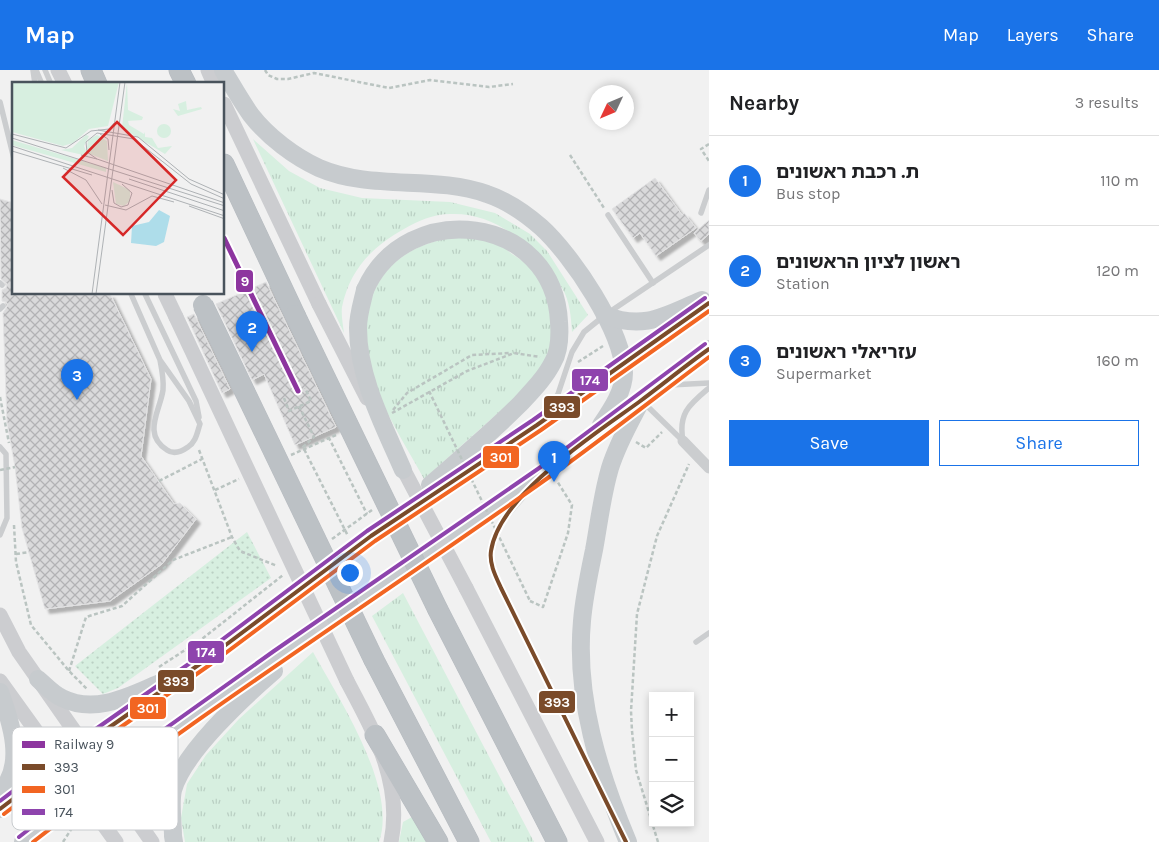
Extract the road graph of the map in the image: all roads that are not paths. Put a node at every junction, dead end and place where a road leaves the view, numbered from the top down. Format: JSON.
{"nodes":[{"id":1,"x":34,"y":70,"type":"edge"},
{"id":2,"x":45,"y":70,"type":"edge"},
{"id":3,"x":58,"y":70,"type":"edge"},
{"id":4,"x":91,"y":70,"type":"edge"},
{"id":5,"x":179,"y":70,"type":"edge"},
{"id":6,"x":208,"y":70,"type":"edge"},
{"id":7,"x":223,"y":70,"type":"edge"},
{"id":8,"x":41,"y":82,"type":"edge"},
{"id":9,"x":50,"y":82,"type":"edge"},
{"id":10,"x":64,"y":82,"type":"edge"},
{"id":11,"x":96,"y":82,"type":"edge"},
{"id":12,"x":185,"y":82,"type":"edge"},
{"id":13,"x":213,"y":82,"type":"edge"},
{"id":14,"x":0,"y":102,"type":"edge"},
{"id":15,"x":225,"y":106,"type":"edge"},
{"id":16,"x":12,"y":151,"type":"edge"},
{"id":17,"x":225,"y":166,"type":"edge"},
{"id":18,"x":709,"y":190,"type":"edge"},
{"id":19,"x":701,"y":213,"type":"dead end"},
{"id":20,"x":608,"y":215,"type":"road end"},
{"id":21,"x":709,"y":245,"type":"edge"},
{"id":22,"x":653,"y":283,"type":"junction"},
{"id":23,"x":131,"y":295,"type":"edge"},
{"id":24,"x":145,"y":295,"type":"edge"},
{"id":25,"x":165,"y":295,"type":"edge"},
{"id":26,"x":709,"y":296,"type":"edge"},
{"id":27,"x":200,"y":300,"type":"edge"},
{"id":28,"x":709,"y":303,"type":"edge"},
{"id":29,"x":605,"y":315,"type":"junction"},
{"id":30,"x":709,"y":349,"type":"edge"},
{"id":31,"x":160,"y":360,"type":"junction"},
{"id":32,"x":623,"y":364,"type":"junction"},
{"id":33,"x":709,"y":383,"type":"edge"},
{"id":34,"x":658,"y":387,"type":"junction"},
{"id":35,"x":709,"y":388,"type":"edge"},
{"id":36,"x":641,"y":400,"type":"junction"},
{"id":37,"x":200,"y":424,"type":"junction"},
{"id":38,"x":537,"y":425,"type":"junction"},
{"id":39,"x":594,"y":435,"type":"junction"},
{"id":40,"x":683,"y":441,"type":"junction"},
{"id":41,"x":0,"y":447,"type":"edge"},
{"id":42,"x":709,"y":468,"type":"edge"},
{"id":43,"x":549,"y":469,"type":"junction"},
{"id":44,"x":403,"y":470,"type":"junction"},
{"id":45,"x":0,"y":535,"type":"edge"},
{"id":46,"x":371,"y":536,"type":"junction"},
{"id":47,"x":0,"y":615,"type":"edge"},
{"id":48,"x":332,"y":619,"type":"junction"},
{"id":49,"x":709,"y":633,"type":"edge"},
{"id":50,"x":696,"y":642,"type":"dead end"},
{"id":51,"x":207,"y":659,"type":"junction"},
{"id":52,"x":38,"y":679,"type":"junction"},
{"id":53,"x":0,"y":681,"type":"edge"},
{"id":54,"x":0,"y":692,"type":"edge"},
{"id":55,"x":33,"y":727,"type":"edge"},
{"id":56,"x":71,"y":727,"type":"edge"},
{"id":57,"x":111,"y":727,"type":"edge"},
{"id":58,"x":178,"y":729,"type":"edge"},
{"id":59,"x":375,"y":735,"type":"junction"},
{"id":60,"x":12,"y":737,"type":"edge"},
{"id":61,"x":12,"y":768,"type":"edge"},
{"id":62,"x":178,"y":779,"type":"edge"},
{"id":63,"x":0,"y":792,"type":"edge"},
{"id":64,"x":12,"y":800,"type":"edge"},
{"id":65,"x":0,"y":809,"type":"edge"},
{"id":66,"x":38,"y":830,"type":"edge"},
{"id":67,"x":107,"y":830,"type":"edge"},
{"id":68,"x":143,"y":830,"type":"edge"},
{"id":69,"x":22,"y":842,"type":"edge"},
{"id":70,"x":116,"y":842,"type":"edge"},
{"id":71,"x":152,"y":842,"type":"edge"},
{"id":72,"x":391,"y":842,"type":"edge"},
{"id":73,"x":438,"y":842,"type":"edge"},
{"id":74,"x":468,"y":842,"type":"edge"},
{"id":75,"x":557,"y":842,"type":"edge"},
{"id":76,"x":598,"y":842,"type":"edge"},
{"id":77,"x":627,"y":842,"type":"edge"}],
"edges":[{"from":1,"to":8,"type":"lane"},
{"from":2,"to":9,"type":"lane"},
{"from":3,"to":10,"type":"main road"},
{"from":4,"to":11,"type":"highway"},
{"from":5,"to":12,"type":"highway"},
{"from":6,"to":13,"type":"main road"},
{"from":7,"to":29,"type":"main road"},
{"from":14,"to":16,"type":"lane"},
{"from":15,"to":44,"type":"main road","bridge":true},
{"from":17,"to":75,"type":"highway","bridge":true},
{"from":18,"to":19,"type":"lane"},
{"from":20,"to":22,"type":"lane"},
{"from":21,"to":22,"type":"lane"},
{"from":22,"to":29,"type":"lane"},
{"from":23,"to":31,"type":"lane"},
{"from":24,"to":37,"type":"lane"},
{"from":25,"to":59,"type":"main road","bridge":true},
{"from":26,"to":29,"type":"main road"},
{"from":27,"to":74,"type":"highway","bridge":true},
{"from":28,"to":32,"type":"main road"},
{"from":29,"to":32,"type":"main road"},
{"from":29,"to":38,"type":"lane"},
{"from":30,"to":34,"type":"main road"},
{"from":31,"to":37,"type":"lane"},
{"from":31,"to":37,"type":"lane"},
{"from":32,"to":38,"type":"main road"},
{"from":32,"to":39,"type":"main road"},
{"from":33,"to":34,"type":"lane"},
{"from":34,"to":36,"type":"main road"},
{"from":35,"to":40,"type":"lane"},
{"from":36,"to":39,"type":"main road"},
{"from":36,"to":40,"type":"lane"},
{"from":36,"to":77,"type":"main road"},
{"from":38,"to":46,"type":"main road"},
{"from":39,"to":43,"type":"main road"},
{"from":40,"to":42,"type":"street"},
{"from":41,"to":45,"type":"lane"},
{"from":43,"to":48,"type":"main road"},
{"from":43,"to":77,"type":"lane"},
{"from":44,"to":46,"type":"main road","bridge":true},
{"from":44,"to":76,"type":"main road","bridge":true},
{"from":46,"to":51,"type":"main road"},
{"from":47,"to":52,"type":"main road"},
{"from":48,"to":58,"type":"main road"},
{"from":48,"to":62,"type":"main road"},
{"from":49,"to":50,"type":"lane"},
{"from":51,"to":52,"type":"main road"},
{"from":51,"to":57,"type":"main road"},
{"from":52,"to":56,"type":"main road"},
{"from":53,"to":55,"type":"main road"},
{"from":54,"to":60,"type":"main road"},
{"from":59,"to":72,"type":"main road"},
{"from":59,"to":73,"type":"highway"},
{"from":61,"to":63,"type":"main road"},
{"from":64,"to":65,"type":"main road"},
{"from":66,"to":69,"type":"main road"},
{"from":67,"to":70,"type":"main road"},
{"from":68,"to":71,"type":"main road"}]}
